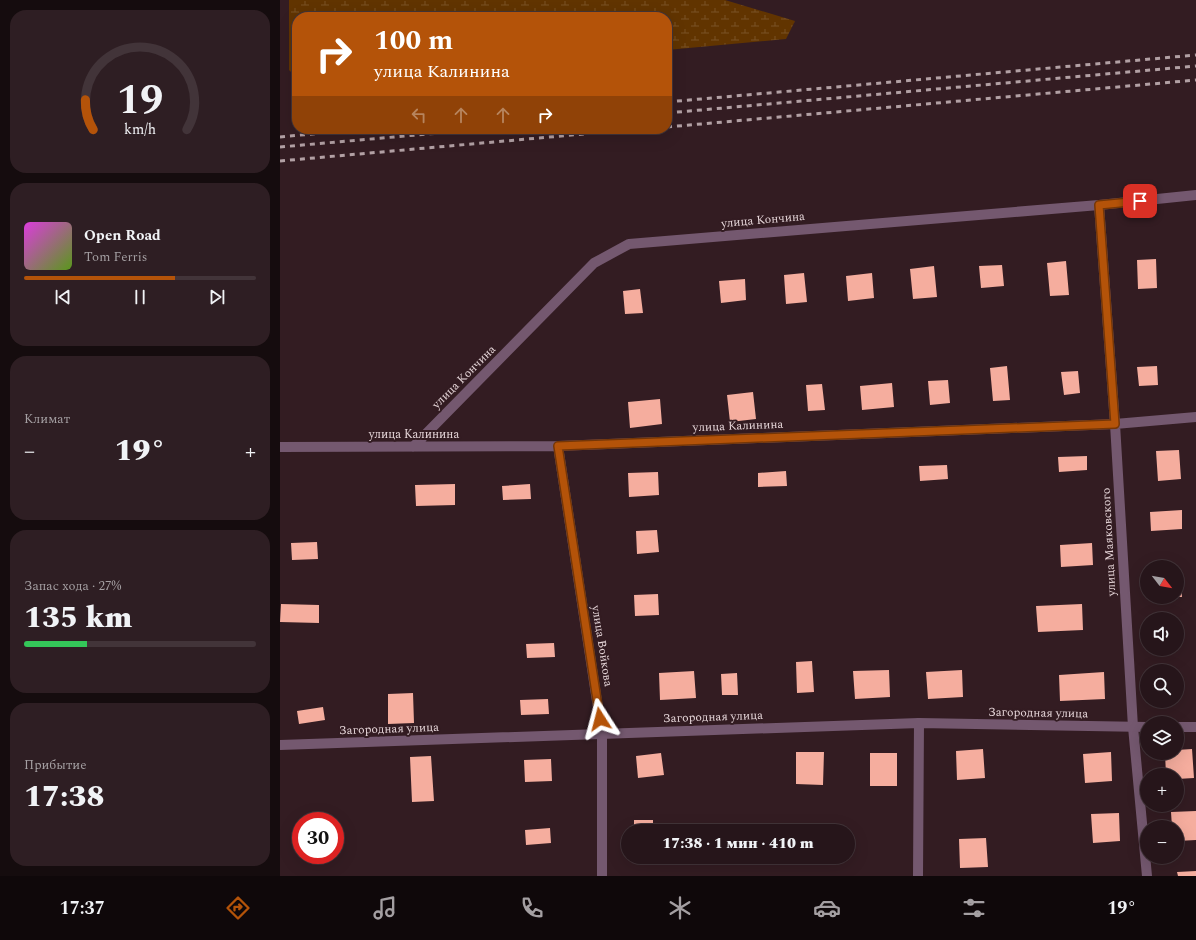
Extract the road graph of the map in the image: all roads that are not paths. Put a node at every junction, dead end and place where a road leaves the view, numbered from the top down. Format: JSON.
{"nodes":[{"id":1,"x":1196,"y":194,"type":"edge"},
{"id":2,"x":1099,"y":205,"type":"junction"},
{"id":3,"x":1196,"y":417,"type":"edge"},
{"id":4,"x":1115,"y":424,"type":"junction"},
{"id":5,"x":558,"y":446,"type":"junction"},
{"id":6,"x":280,"y":447,"type":"edge"},
{"id":7,"x":413,"y":447,"type":"junction"},
{"id":8,"x":919,"y":723,"type":"junction"},
{"id":9,"x":1133,"y":727,"type":"junction"},
{"id":10,"x":1140,"y":727,"type":"edge"},
{"id":11,"x":1184,"y":727,"type":"edge"},
{"id":12,"x":1196,"y":727,"type":"edge"},
{"id":13,"x":602,"y":734,"type":"junction"},
{"id":14,"x":280,"y":745,"type":"edge"},
{"id":15,"x":602,"y":876,"type":"edge"},
{"id":16,"x":918,"y":876,"type":"edge"},
{"id":17,"x":1147,"y":876,"type":"edge"}],
"edges":[{"from":1,"to":2,"type":"street","name":"улица Кончина"},
{"from":2,"to":4,"type":"street","name":"улица Маяковского"},
{"from":2,"to":7,"type":"street","name":"улица Кончина"},
{"from":3,"to":4,"type":"street","name":"улица Калинина"},
{"from":4,"to":5,"type":"street","name":"улица Калинина"},
{"from":4,"to":9,"type":"street","name":"улица Маяковского"},
{"from":5,"to":7,"type":"street","name":"улица Калинина"},
{"from":5,"to":13,"type":"street","name":"улица Войкова"},
{"from":6,"to":7,"type":"street","name":"улица Калинина"},
{"from":8,"to":9,"type":"street","name":"Загородная улица"},
{"from":8,"to":13,"type":"street","name":"Загородная улица"},
{"from":8,"to":16,"type":"street"},
{"from":9,"to":10,"type":"street","name":"Загородная улица"},
{"from":9,"to":17,"type":"street","name":"улица Маяковского"},
{"from":11,"to":12,"type":"street"},
{"from":13,"to":14,"type":"street","name":"Загородная улица"},
{"from":13,"to":15,"type":"street","name":"улица Войкова"}]}
